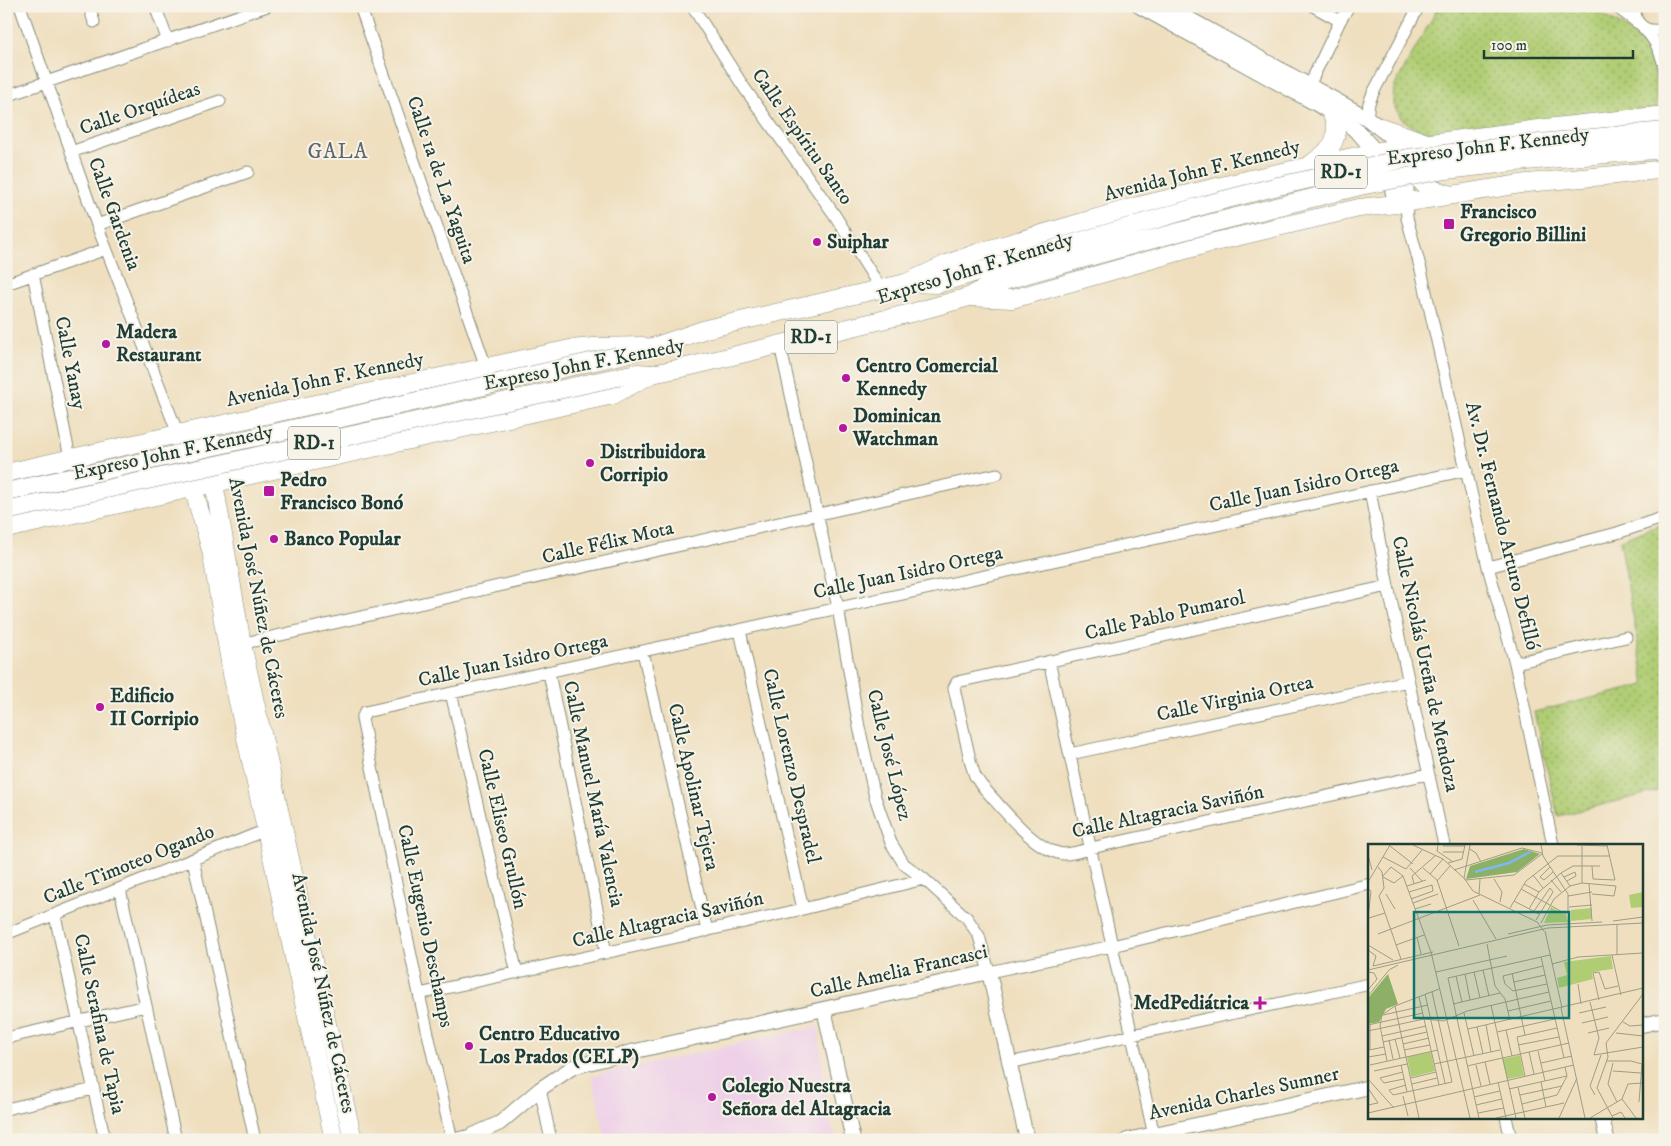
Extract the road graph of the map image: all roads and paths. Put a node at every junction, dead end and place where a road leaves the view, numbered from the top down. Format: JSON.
{"nodes":[{"id":1,"x":20,"y":6,"type":"edge"},
{"id":2,"x":89,"y":6,"type":"edge"},
{"id":3,"x":155,"y":6,"type":"edge"},
{"id":4,"x":267,"y":6,"type":"edge"},
{"id":5,"x":360,"y":6,"type":"edge"},
{"id":6,"x":692,"y":6,"type":"edge"},
{"id":7,"x":1140,"y":6,"type":"edge"},
{"id":8,"x":1165,"y":6,"type":"edge"},
{"id":9,"x":1313,"y":6,"type":"edge"},
{"id":10,"x":1349,"y":6,"type":"edge"},
{"id":11,"x":1419,"y":6,"type":"edge"},
{"id":12,"x":1615,"y":6,"type":"edge"},
{"id":13,"x":1635,"y":6,"type":"edge"},
{"id":14,"x":1340,"y":21,"type":"junction"},
{"id":15,"x":94,"y":22,"type":"dead end"},
{"id":16,"x":1642,"y":27,"type":"junction"},
{"id":17,"x":1665,"y":28,"type":"edge"},
{"id":18,"x":168,"y":41,"type":"junction"},
{"id":19,"x":1665,"y":72,"type":"edge"},
{"id":20,"x":46,"y":82,"type":"junction"},
{"id":21,"x":1310,"y":86,"type":"junction"},
{"id":22,"x":6,"y":96,"type":"edge"},
{"id":23,"x":220,"y":101,"type":"dead end"},
{"id":24,"x":1330,"y":111,"type":"junction"},
{"id":25,"x":1665,"y":115,"type":"edge"},
{"id":26,"x":1374,"y":123,"type":"junction"},
{"id":27,"x":1665,"y":131,"type":"edge"},
{"id":28,"x":1433,"y":142,"type":"junction"},
{"id":29,"x":1399,"y":147,"type":"junction"},
{"id":30,"x":1665,"y":149,"type":"edge"},
{"id":31,"x":71,"y":152,"type":"junction"},
{"id":32,"x":1376,"y":152,"type":"junction"},
{"id":33,"x":1348,"y":158,"type":"junction"},
{"id":34,"x":1305,"y":167,"type":"junction"},
{"id":35,"x":1665,"y":169,"type":"edge"},
{"id":36,"x":248,"y":172,"type":"dead end"},
{"id":37,"x":1450,"y":194,"type":"junction"},
{"id":38,"x":1359,"y":208,"type":"junction"},
{"id":39,"x":1403,"y":208,"type":"junction"},
{"id":40,"x":97,"y":225,"type":"junction"},
{"id":41,"x":106,"y":249,"type":"junction"},
{"id":42,"x":1030,"y":265,"type":"junction"},
{"id":43,"x":33,"y":274,"type":"junction"},
{"id":44,"x":906,"y":283,"type":"junction"},
{"id":45,"x":6,"y":284,"type":"edge"},
{"id":46,"x":881,"y":289,"type":"junction"},
{"id":47,"x":969,"y":297,"type":"junction"},
{"id":48,"x":780,"y":345,"type":"junction"},
{"id":49,"x":656,"y":346,"type":"junction"},
{"id":50,"x":486,"y":367,"type":"junction"},
{"id":51,"x":652,"y":374,"type":"junction"},
{"id":52,"x":248,"y":419,"type":"junction"},
{"id":53,"x":178,"y":434,"type":"junction"},
{"id":54,"x":132,"y":444,"type":"junction"},
{"id":55,"x":70,"y":458,"type":"junction"},
{"id":56,"x":1467,"y":470,"type":"junction"},
{"id":57,"x":263,"y":472,"type":"junction"},
{"id":58,"x":6,"y":473,"type":"edge"},
{"id":59,"x":998,"y":474,"type":"dead end"},
{"id":60,"x":214,"y":483,"type":"junction"},
{"id":61,"x":193,"y":488,"type":"junction"},
{"id":62,"x":1370,"y":491,"type":"junction"},
{"id":63,"x":6,"y":492,"type":"edge"},
{"id":64,"x":140,"y":500,"type":"junction"},
{"id":65,"x":6,"y":511,"type":"edge"},
{"id":66,"x":817,"y":515,"type":"junction"},
{"id":67,"x":1665,"y":517,"type":"edge"},
{"id":68,"x":6,"y":529,"type":"edge"},
{"id":69,"x":1488,"y":567,"type":"junction"},
{"id":70,"x":1388,"y":586,"type":"junction"},
{"id":71,"x":838,"y":608,"type":"junction"},
{"id":72,"x":740,"y":631,"type":"junction"},
{"id":73,"x":1626,"y":637,"type":"dead end"},
{"id":74,"x":235,"y":645,"type":"junction"},
{"id":75,"x":644,"y":652,"type":"junction"},
{"id":76,"x":1049,"y":661,"type":"junction"},
{"id":77,"x":1515,"y":663,"type":"junction"},
{"id":78,"x":549,"y":673,"type":"junction"},
{"id":79,"x":1408,"y":681,"type":"junction"},
{"id":80,"x":954,"y":688,"type":"joint"},
{"id":81,"x":451,"y":693,"type":"junction"},
{"id":82,"x":362,"y":719,"type":"joint"},
{"id":83,"x":1070,"y":754,"type":"junction"},
{"id":84,"x":1428,"y":774,"type":"junction"},
{"id":85,"x":266,"y":830,"type":"junction"},
{"id":86,"x":1444,"y":844,"type":"edge"},
{"id":87,"x":1553,"y":844,"type":"edge"},
{"id":88,"x":1091,"y":848,"type":"junction"},
{"id":89,"x":193,"y":860,"type":"junction"},
{"id":90,"x":924,"y":879,"type":"junction"},
{"id":91,"x":1368,"y":884,"type":"edge"},
{"id":92,"x":120,"y":889,"type":"junction"},
{"id":93,"x":803,"y":909,"type":"junction"},
{"id":94,"x":55,"y":916,"type":"junction"},
{"id":95,"x":707,"y":931,"type":"junction"},
{"id":96,"x":6,"y":934,"type":"edge"},
{"id":97,"x":1112,"y":946,"type":"junction"},
{"id":98,"x":606,"y":953,"type":"junction"},
{"id":99,"x":989,"y":972,"type":"junction"},
{"id":100,"x":517,"y":973,"type":"junction"},
{"id":101,"x":1368,"y":984,"type":"edge"},
{"id":102,"x":419,"y":994,"type":"junction"},
{"id":103,"x":146,"y":1006,"type":"junction"},
{"id":104,"x":824,"y":1009,"type":"junction"},
{"id":105,"x":1665,"y":1020,"type":"edge"},
{"id":106,"x":79,"y":1021,"type":"junction"},
{"id":107,"x":1644,"y":1025,"type":"edge"},
{"id":108,"x":1132,"y":1035,"type":"junction"},
{"id":109,"x":6,"y":1038,"type":"edge"},
{"id":110,"x":1010,"y":1063,"type":"junction"},
{"id":111,"x":1368,"y":1087,"type":"edge"},
{"id":112,"x":94,"y":1089,"type":"junction"},
{"id":113,"x":540,"y":1089,"type":"junction"},
{"id":114,"x":6,"y":1109,"type":"edge"},
{"id":115,"x":1506,"y":1118,"type":"edge"},
{"id":116,"x":1602,"y":1118,"type":"edge"},
{"id":117,"x":1155,"y":1137,"type":"edge"},
{"id":118,"x":105,"y":1140,"type":"edge"},
{"id":119,"x":176,"y":1140,"type":"edge"},
{"id":120,"x":255,"y":1140,"type":"edge"},
{"id":121,"x":334,"y":1140,"type":"edge"},
{"id":122,"x":352,"y":1140,"type":"edge"},
{"id":123,"x":454,"y":1140,"type":"edge"},
{"id":124,"x":552,"y":1140,"type":"edge"},
{"id":125,"x":853,"y":1140,"type":"edge"},
{"id":126,"x":1027,"y":1140,"type":"edge"},
{"id":127,"x":1127,"y":1140,"type":"edge"},
{"id":128,"x":1511,"y":1140,"type":"edge"},
{"id":129,"x":1607,"y":1140,"type":"edge"}],
"edges":[{"from":1,"to":20,"type":"street","name":"Calle Gardenia"},
{"from":2,"to":15,"type":"street"},
{"from":3,"to":18,"type":"street"},
{"from":4,"to":18,"type":"street"},
{"from":5,"to":50,"type":"street","name":"Calle 1a de La Yaguita"},
{"from":6,"to":46,"type":"street","name":"Calle Espíritu Santo"},
{"from":7,"to":24,"type":"main road"},
{"from":8,"to":21,"type":"main road"},
{"from":9,"to":14,"type":"street"},
{"from":10,"to":14,"type":"street"},
{"from":11,"to":26,"type":"street"},
{"from":12,"to":16,"type":"street"},
{"from":13,"to":16,"type":"street"},
{"from":14,"to":21,"type":"street"},
{"from":16,"to":17,"type":"street"},
{"from":16,"to":19,"type":"street"},
{"from":18,"to":20,"type":"street"},
{"from":20,"to":22,"type":"street"},
{"from":20,"to":31,"type":"street","name":"Calle Gardenia"},
{"from":21,"to":26,"type":"main road"},
{"from":23,"to":31,"type":"street","name":"Calle Orquídeas"},
{"from":24,"to":32,"type":"main road"},
{"from":24,"to":34,"type":"main road"},
{"from":25,"to":28,"type":"main road","name":"Avenida John F. Kennedy","number":"RD-1"},
{"from":26,"to":28,"type":"main road"},
{"from":26,"to":29,"type":"main road"},
{"from":27,"to":42,"type":"main road","name":"Expreso John F. Kennedy","number":"RD-1","bridge":true},
{"from":28,"to":29,"type":"main road","name":"Avenida John F. Kennedy","number":"RD-1"},
{"from":28,"to":37,"type":"main road"},
{"from":29,"to":32,"type":"main road","name":"Avenida John F. Kennedy","number":"RD-1"},
{"from":29,"to":39,"type":"main road"},
{"from":30,"to":42,"type":"main road","name":"Expreso John F. Kennedy","number":"RD-1","bridge":true},
{"from":31,"to":40,"type":"street","name":"Calle Gardenia"},
{"from":32,"to":33,"type":"main road","name":"Avenida John F. Kennedy","number":"RD-1"},
{"from":32,"to":39,"type":"main road"},
{"from":33,"to":34,"type":"main road","name":"Avenida John F. Kennedy","number":"RD-1"},
{"from":33,"to":38,"type":"main road"},
{"from":34,"to":44,"type":"main road","name":"Avenida John F. Kennedy","number":"RD-1"},
{"from":35,"to":37,"type":"main road","number":"RD-1"},
{"from":36,"to":40,"type":"street"},
{"from":37,"to":39,"type":"main road","number":"RD-1"},
{"from":38,"to":39,"type":"main road","number":"RD-1"},
{"from":38,"to":47,"type":"main road","number":"RD-1"},
{"from":39,"to":56,"type":"street","name":"Av. Dr. Fernando Arturo Defilló"},
{"from":40,"to":41,"type":"street","name":"Calle Gardenia"},
{"from":41,"to":43,"type":"street"},
{"from":41,"to":53,"type":"street","name":"Calle Gardenia"},
{"from":42,"to":44,"type":"main road","name":"Expreso John F. Kennedy","number":"RD-1"},
{"from":42,"to":47,"type":"main road","name":"Expreso John F. Kennedy","number":"RD-1"},
{"from":43,"to":45,"type":"street"},
{"from":43,"to":55,"type":"street","name":"Calle Yanay"},
{"from":44,"to":46,"type":"main road","name":"Expreso John F. Kennedy","number":"RD-1"},
{"from":46,"to":49,"type":"main road","name":"Expreso John F. Kennedy","number":"RD-1"},
{"from":47,"to":48,"type":"main road","name":"Expreso John F. Kennedy","number":"RD-1"},
{"from":48,"to":51,"type":"main road","name":"Expreso John F. Kennedy","number":"RD-1"},
{"from":48,"to":66,"type":"street","name":"Calle José López"},
{"from":49,"to":50,"type":"main road","name":"Avenida John F. Kennedy"},
{"from":49,"to":63,"type":"main road","name":"Expreso John F. Kennedy","number":"RD-1","bridge":true},
{"from":50,"to":52,"type":"main road","name":"Avenida John F. Kennedy"},
{"from":51,"to":57,"type":"main road","number":"RD-1"},
{"from":51,"to":65,"type":"main road","name":"Expreso John F. Kennedy","number":"RD-1","bridge":true},
{"from":52,"to":53,"type":"main road","name":"Avenida John F. Kennedy"},
{"from":52,"to":57,"type":"main road"},
{"from":53,"to":54,"type":"main road","name":"Avenida John F. Kennedy"},
{"from":53,"to":60,"type":"main road","name":"Avenida José Núñez de Cáceres"},
{"from":53,"to":61,"type":"main road","name":"Avenida José Núñez de Cáceres"},
{"from":54,"to":55,"type":"main road","name":"Avenida John F. Kennedy"},
{"from":54,"to":64,"type":"main road"},
{"from":55,"to":58,"type":"main road","name":"Avenida John F. Kennedy"},
{"from":56,"to":62,"type":"street","name":"Calle Juan Isidro Ortega"},
{"from":56,"to":69,"type":"street","name":"Av. Dr. Fernando Arturo Defilló"},
{"from":57,"to":60,"type":"main road","number":"RD-1"},
{"from":59,"to":66,"type":"street","name":"Calle Félix Mota"},
{"from":60,"to":61,"type":"main road","number":"RD-1"},
{"from":60,"to":74,"type":"main road","name":"Avenida José Núñez de Cáceres"},
{"from":61,"to":64,"type":"main road","number":"RD-1"},
{"from":61,"to":74,"type":"main road","name":"Avenida José Núñez de Cáceres"},
{"from":62,"to":70,"type":"street","name":"Calle Nicolás Ureña de Mendoza"},
{"from":62,"to":71,"type":"street","name":"Calle Juan Isidro Ortega"},
{"from":64,"to":68,"type":"main road","number":"RD-1"},
{"from":66,"to":71,"type":"street","name":"Calle José López"},
{"from":66,"to":74,"type":"street","name":"Calle Félix Mota"},
{"from":67,"to":69,"type":"street"},
{"from":69,"to":77,"type":"street","name":"Av. Dr. Fernando Arturo Defilló"},
{"from":70,"to":76,"type":"street","name":"Calle Pablo Pumarol"},
{"from":70,"to":79,"type":"street","name":"Calle Nicolás Ureña de Mendoza"},
{"from":71,"to":72,"type":"street","name":"Calle Juan Isidro Ortega"},
{"from":71,"to":90,"type":"street","name":"Calle José López"},
{"from":72,"to":75,"type":"street","name":"Calle Juan Isidro Ortega"},
{"from":72,"to":93,"type":"street","name":"Calle Lorenzo Despradel"},
{"from":73,"to":77,"type":"street"},
{"from":74,"to":85,"type":"main road","name":"Avenida José Núñez de Cáceres"},
{"from":74,"to":122,"type":"main road","name":"Avenida José Núñez de Cáceres"},
{"from":75,"to":78,"type":"street","name":"Calle Juan Isidro Ortega"},
{"from":75,"to":95,"type":"street","name":"Calle Apolinar Tejera"},
{"from":76,"to":80,"type":"street","name":"Calle Pablo Pumarol"},
{"from":76,"to":83,"type":"street"},
{"from":77,"to":87,"type":"street","name":"Av. Dr. Fernando Arturo Defilló"},
{"from":78,"to":81,"type":"street","name":"Calle Juan Isidro Ortega"},
{"from":78,"to":98,"type":"street","name":"Calle Manuel María Valencia"},
{"from":79,"to":83,"type":"street","name":"Calle Virginia Ortea"},
{"from":79,"to":84,"type":"street","name":"Calle Nicolás Ureña de Mendoza"},
{"from":80,"to":88,"type":"street","name":"Calle Altagracia Saviñón"},
{"from":81,"to":82,"type":"street","name":"Calle Juan Isidro Ortega"},
{"from":81,"to":100,"type":"street","name":"Calle Eliseo Grullón"},
{"from":82,"to":102,"type":"street","name":"Calle Eugenio Deschamps"},
{"from":83,"to":88,"type":"street"},
{"from":84,"to":86,"type":"street","name":"Calle Nicolás Ureña de Mendoza"},
{"from":84,"to":88,"type":"street","name":"Calle Altagracia Saviñón"},
{"from":85,"to":89,"type":"street","name":"Calle Timoteo Ogando"},
{"from":85,"to":121,"type":"main road","name":"Avenida José Núñez de Cáceres"},
{"from":88,"to":97,"type":"street"},
{"from":89,"to":92,"type":"street","name":"Calle Timoteo Ogando"},
{"from":89,"to":120,"type":"street"},
{"from":90,"to":93,"type":"street","name":"Calle Altagracia Saviñón"},
{"from":90,"to":99,"type":"street","name":"Calle José López"},
{"from":91,"to":97,"type":"street","name":"Calle Amelia Francasci"},
{"from":92,"to":94,"type":"street","name":"Calle Timoteo Ogando"},
{"from":92,"to":103,"type":"street"},
{"from":93,"to":95,"type":"street","name":"Calle Altagracia Saviñón"},
{"from":94,"to":96,"type":"street","name":"Calle Timoteo Ogando"},
{"from":94,"to":106,"type":"street","name":"Calle Serafina de Tapia"},
{"from":95,"to":98,"type":"street","name":"Calle Altagracia Saviñón"},
{"from":97,"to":99,"type":"street","name":"Calle Amelia Francasci"},
{"from":97,"to":108,"type":"street"},
{"from":98,"to":100,"type":"street","name":"Calle Altagracia Saviñón"},
{"from":99,"to":104,"type":"street","name":"Calle Amelia Francasci"},
{"from":99,"to":110,"type":"street","name":"Calle José López"},
{"from":100,"to":102,"type":"street","name":"Calle Altagracia Saviñón"},
{"from":101,"to":108,"type":"street"},
{"from":102,"to":123,"type":"street","name":"Calle Eugenio Deschamps"},
{"from":103,"to":106,"type":"street"},
{"from":103,"to":119,"type":"street"},
{"from":104,"to":113,"type":"street","name":"Calle Amelia Francasci"},
{"from":104,"to":125,"type":"street"},
{"from":105,"to":107,"type":"street"},
{"from":106,"to":109,"type":"street"},
{"from":106,"to":112,"type":"street","name":"Calle Serafina de Tapia"},
{"from":108,"to":110,"type":"street"},
{"from":108,"to":117,"type":"street"},
{"from":110,"to":126,"type":"street","name":"Calle José López"},
{"from":111,"to":117,"type":"street","name":"Avenida Charles Sumner"},
{"from":112,"to":114,"type":"street"},
{"from":112,"to":118,"type":"street","name":"Calle Serafina de Tapia"},
{"from":113,"to":123,"type":"street","name":"Calle Amelia Francasci"},
{"from":113,"to":124,"type":"street"},
{"from":115,"to":128,"type":"street"},
{"from":116,"to":129,"type":"street"},
{"from":117,"to":127,"type":"street","name":"Avenida Charles Sumner"}]}
